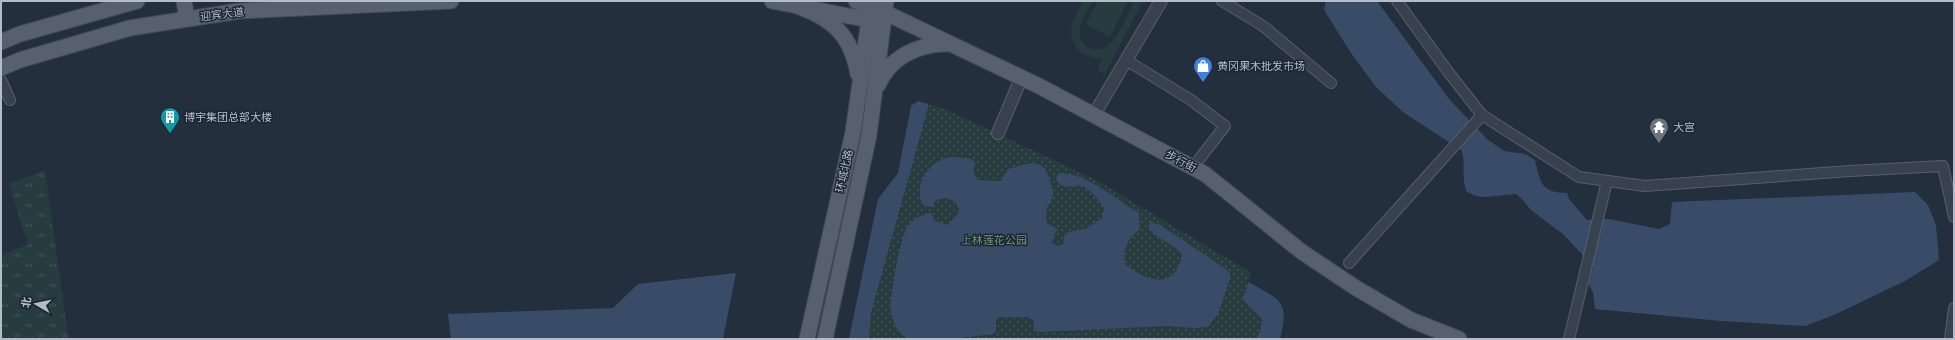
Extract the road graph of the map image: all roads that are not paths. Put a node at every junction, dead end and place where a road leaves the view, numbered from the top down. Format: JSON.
{"nodes":[{"id":1,"x":137,"y":1,"type":"edge"},
{"id":2,"x":184,"y":1,"type":"edge"},
{"id":3,"x":451,"y":1,"type":"edge"},
{"id":4,"x":772,"y":1,"type":"edge"},
{"id":5,"x":856,"y":1,"type":"edge"},
{"id":6,"x":870,"y":1,"type":"edge"},
{"id":7,"x":1161,"y":1,"type":"edge"},
{"id":8,"x":1222,"y":1,"type":"edge"},
{"id":9,"x":1397,"y":1,"type":"edge"},
{"id":10,"x":328,"y":4,"type":"edge"},
{"id":11,"x":797,"y":6,"type":"junction"},
{"id":12,"x":886,"y":7,"type":"edge"},
{"id":13,"x":187,"y":19,"type":"junction"},
{"id":14,"x":869,"y":20,"type":"junction"},
{"id":15,"x":56,"y":24,"type":"junction"},
{"id":16,"x":1,"y":42,"type":"edge"},
{"id":17,"x":951,"y":44,"type":"junction"},
{"id":18,"x":62,"y":47,"type":"junction"},
{"id":19,"x":1126,"y":60,"type":"junction"},
{"id":20,"x":1,"y":68,"type":"edge"},
{"id":21,"x":1,"y":80,"type":"edge"},
{"id":22,"x":1020,"y":80,"type":"dead end"},
{"id":23,"x":1331,"y":83,"type":"dead end"},
{"id":24,"x":859,"y":91,"type":"junction"},
{"id":25,"x":875,"y":92,"type":"junction"},
{"id":26,"x":10,"y":100,"type":"dead end"},
{"id":27,"x":1099,"y":106,"type":"dead end"},
{"id":28,"x":1482,"y":115,"type":"junction"},
{"id":29,"x":998,"y":133,"type":"dead end"},
{"id":30,"x":1198,"y":162,"type":"dead end"},
{"id":31,"x":1606,"y":181,"type":"junction"},
{"id":32,"x":1954,"y":217,"type":"edge"},
{"id":33,"x":1349,"y":263,"type":"dead end"},
{"id":34,"x":1954,"y":308,"type":"edge"},
{"id":35,"x":806,"y":339,"type":"edge"},
{"id":36,"x":824,"y":339,"type":"edge"},
{"id":37,"x":1459,"y":339,"type":"edge"},
{"id":38,"x":1569,"y":339,"type":"edge"},
{"id":39,"x":1950,"y":339,"type":"edge"}],
"edges":[{"from":1,"to":15,"type":"main road"},
{"from":2,"to":13,"type":"main road"},
{"from":3,"to":10,"type":"main road","name":"迎宾大道"},
{"from":4,"to":11,"type":"main road"},
{"from":5,"to":12,"type":"main road"},
{"from":6,"to":14,"type":"main road","name":"环城北路"},
{"from":7,"to":19,"type":"street"},
{"from":8,"to":23,"type":"street"},
{"from":9,"to":28,"type":"street"},
{"from":10,"to":13,"type":"main road","name":"迎宾大道"},
{"from":11,"to":14,"type":"main road"},
{"from":11,"to":24,"type":"main road"},
{"from":12,"to":17,"type":"main road","name":"步行街"},
{"from":12,"to":25,"type":"main road","name":"环城北路"},
{"from":13,"to":18,"type":"main road","name":"迎宾大道"},
{"from":14,"to":24,"type":"main road","name":"环城北路"},
{"from":15,"to":16,"type":"main road"},
{"from":15,"to":18,"type":"main road"},
{"from":17,"to":25,"type":"main road"},
{"from":17,"to":37,"type":"main road","name":"步行街"},
{"from":18,"to":20,"type":"main road","name":"迎宾大道"},
{"from":19,"to":27,"type":"street"},
{"from":19,"to":30,"type":"street"},
{"from":21,"to":26,"type":"street"},
{"from":22,"to":29,"type":"street"},
{"from":24,"to":35,"type":"main road","name":"环城北路"},
{"from":25,"to":36,"type":"main road","name":"环城北路"},
{"from":28,"to":31,"type":"street"},
{"from":28,"to":33,"type":"street"},
{"from":31,"to":32,"type":"street"},
{"from":31,"to":38,"type":"street"},
{"from":34,"to":39,"type":"street"}]}
